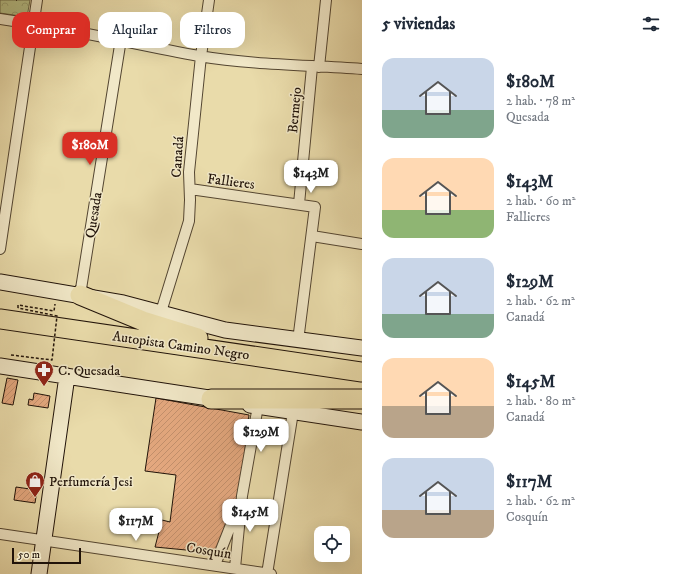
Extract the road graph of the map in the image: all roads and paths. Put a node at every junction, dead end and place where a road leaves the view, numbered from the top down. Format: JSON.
{"nodes":[{"id":1,"x":37,"y":0,"type":"edge"},
{"id":2,"x":209,"y":0,"type":"edge"},
{"id":3,"x":326,"y":0,"type":"edge"},
{"id":4,"x":35,"y":12,"type":"edge"},
{"id":5,"x":0,"y":19,"type":"edge"},
{"id":6,"x":12,"y":21,"type":"edge"},
{"id":7,"x":29,"y":48,"type":"edge"},
{"id":8,"x":120,"y":48,"type":"edge"},
{"id":9,"x":163,"y":48,"type":"edge"},
{"id":10,"x":201,"y":56,"type":"junction"},
{"id":11,"x":316,"y":67,"type":"junction"},
{"id":12,"x":362,"y":69,"type":"edge"},
{"id":13,"x":190,"y":189,"type":"junction"},
{"id":14,"x":299,"y":204,"type":"junction"},
{"id":15,"x":312,"y":236,"type":"junction"},
{"id":16,"x":362,"y":244,"type":"edge"},
{"id":17,"x":0,"y":249,"type":"edge"},
{"id":18,"x":0,"y":282,"type":"edge"},
{"id":19,"x":56,"y":290,"type":"junction"},
{"id":20,"x":80,"y":295,"type":"junction"},
{"id":21,"x":161,"y":312,"type":"junction"},
{"id":22,"x":0,"y":319,"type":"edge"},
{"id":23,"x":0,"y":332,"type":"edge"},
{"id":24,"x":298,"y":340,"type":"junction"},
{"id":25,"x":362,"y":348,"type":"edge"},
{"id":26,"x":11,"y":355,"type":"dead end"},
{"id":27,"x":304,"y":363,"type":"junction"},
{"id":28,"x":0,"y":366,"type":"edge"},
{"id":29,"x":362,"y":372,"type":"edge"},
{"id":30,"x":67,"y":376,"type":"junction"},
{"id":31,"x":362,"y":384,"type":"edge"},
{"id":32,"x":211,"y":398,"type":"junction"},
{"id":33,"x":362,"y":399,"type":"edge"},
{"id":34,"x":258,"y":406,"type":"junction"},
{"id":35,"x":294,"y":412,"type":"junction"},
{"id":36,"x":362,"y":422,"type":"edge"},
{"id":37,"x":242,"y":496,"type":"junction"},
{"id":38,"x":0,"y":534,"type":"edge"},
{"id":39,"x":44,"y":540,"type":"junction"},
{"id":40,"x":215,"y":565,"type":"junction"},
{"id":41,"x":235,"y":568,"type":"junction"},
{"id":42,"x":39,"y":574,"type":"edge"},
{"id":43,"x":268,"y":574,"type":"edge"}],
"edges":[{"from":1,"to":4,"type":"street"},
{"from":2,"to":10,"type":"street","name":"Canadá"},
{"from":3,"to":11,"type":"street","name":"Bermejo"},
{"from":5,"to":6,"type":"street"},
{"from":7,"to":17,"type":"street"},
{"from":8,"to":20,"type":"street","name":"Quesada"},
{"from":9,"to":10,"type":"street"},
{"from":10,"to":11,"type":"street"},
{"from":10,"to":13,"type":"street","name":"Canadá"},
{"from":11,"to":12,"type":"street"},
{"from":11,"to":14,"type":"street","name":"Bermejo"},
{"from":13,"to":14,"type":"street","name":"Fallieres"},
{"from":13,"to":21,"type":"street","name":"Canadá"},
{"from":14,"to":15,"type":"street","name":"Fallieres"},
{"from":15,"to":16,"type":"street"},
{"from":15,"to":24,"type":"street"},
{"from":18,"to":19,"type":"street"},
{"from":19,"to":20,"type":"street"},
{"from":19,"to":26,"type":"path","bridge":true},
{"from":20,"to":21,"type":"street"},
{"from":20,"to":27,"type":"highway"},
{"from":21,"to":24,"type":"street"},
{"from":22,"to":27,"type":"highway","name":"Autopista Camino Negro"},
{"from":23,"to":31,"type":"highway","name":"Autopista Camino Negro"},
{"from":24,"to":25,"type":"street"},
{"from":27,"to":29,"type":"highway","name":"Autopista Camino Negro"},
{"from":28,"to":30,"type":"street"},
{"from":30,"to":32,"type":"street"},
{"from":30,"to":39,"type":"street"},
{"from":32,"to":33,"type":"highway"},
{"from":32,"to":34,"type":"street"},
{"from":34,"to":35,"type":"street"},
{"from":34,"to":37,"type":"street"},
{"from":35,"to":36,"type":"street"},
{"from":35,"to":43,"type":"street"},
{"from":37,"to":40,"type":"street"},
{"from":37,"to":41,"type":"street"},
{"from":38,"to":39,"type":"street","name":"Cosquín"},
{"from":39,"to":40,"type":"street","name":"Cosquín"},
{"from":39,"to":42,"type":"street"},
{"from":40,"to":41,"type":"street","name":"Cosquín"},
{"from":41,"to":43,"type":"street","name":"Cosquín"}]}
